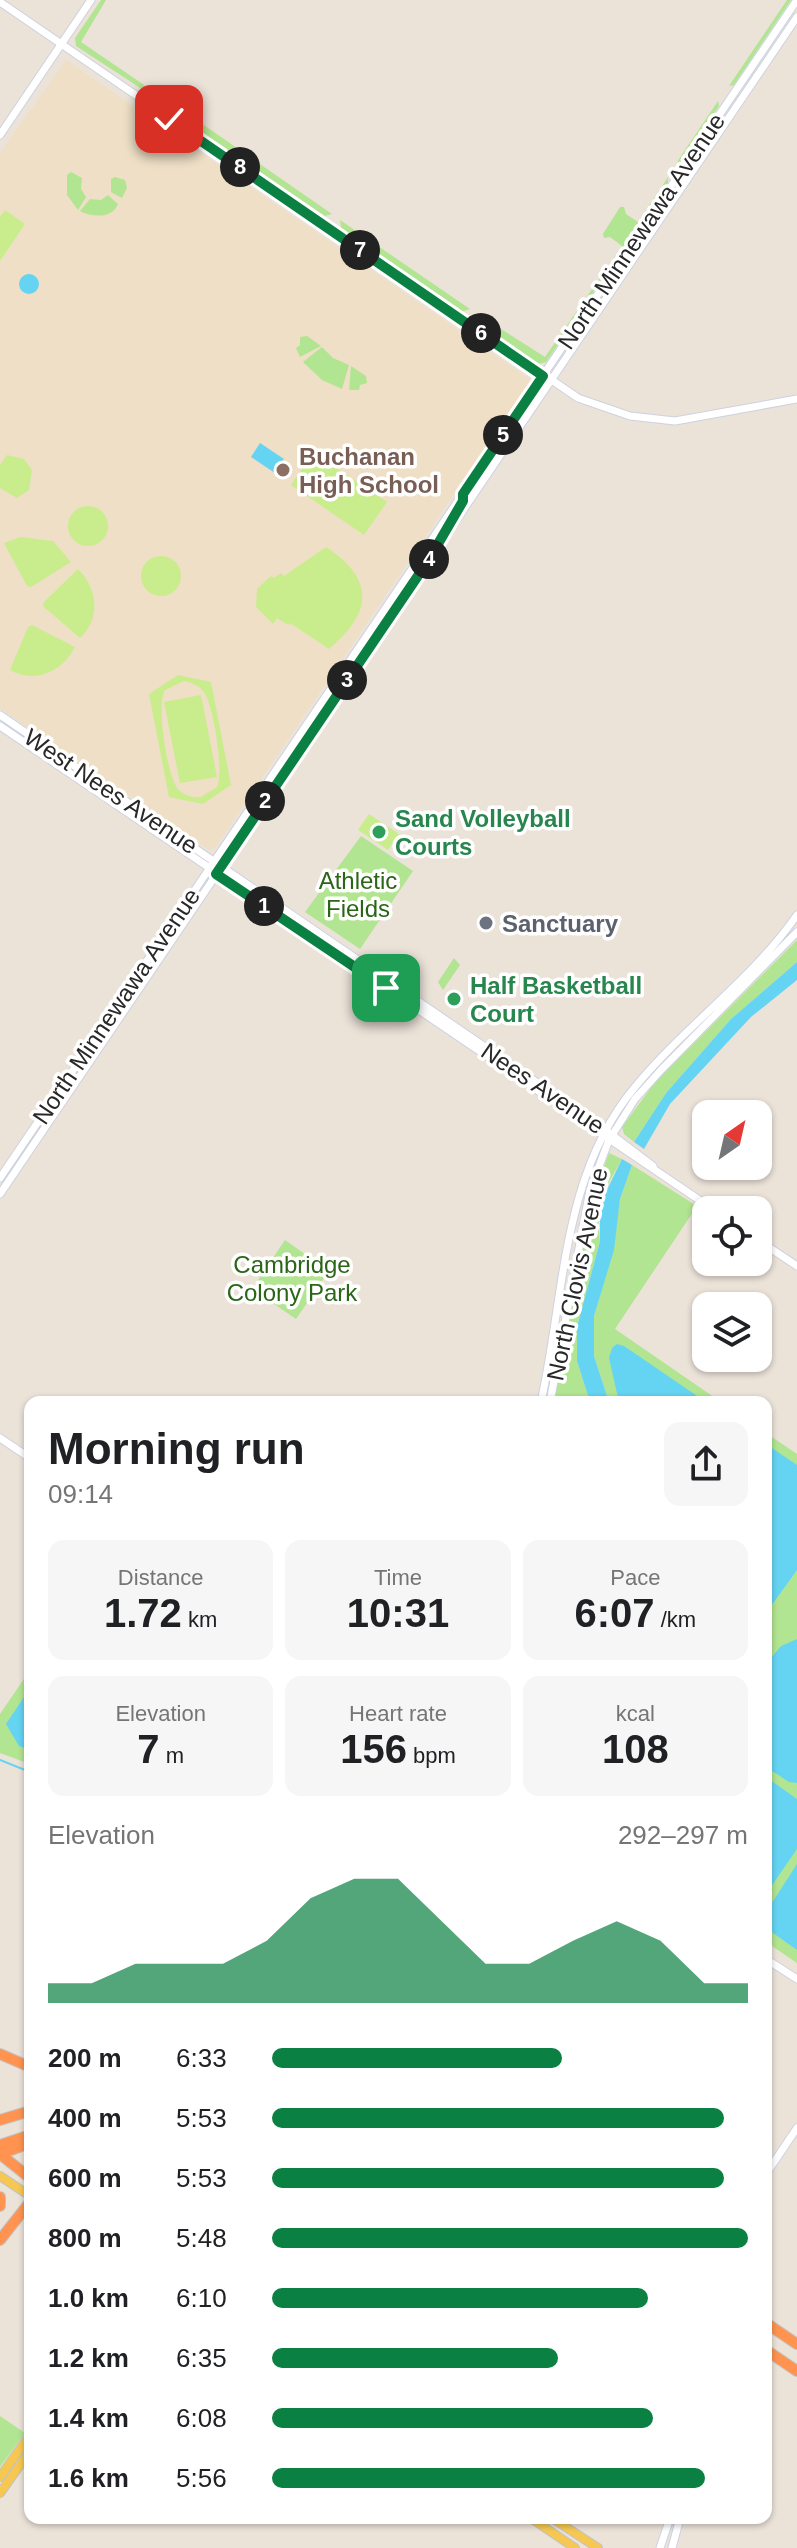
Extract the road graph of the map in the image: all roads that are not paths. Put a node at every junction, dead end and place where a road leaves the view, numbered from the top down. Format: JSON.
{"nodes":[{"id":1,"x":91,"y":0,"type":"edge"},
{"id":2,"x":797,"y":0,"type":"edge"},
{"id":3,"x":0,"y":2,"type":"edge"},
{"id":4,"x":797,"y":17,"type":"edge"},
{"id":5,"x":775,"y":33,"type":"junction"},
{"id":6,"x":61,"y":44,"type":"junction"},
{"id":7,"x":732,"y":97,"type":"junction"},
{"id":8,"x":738,"y":104,"type":"junction"},
{"id":9,"x":0,"y":135,"type":"edge"},
{"id":10,"x":701,"y":160,"type":"junction"},
{"id":11,"x":543,"y":376,"type":"junction"},
{"id":12,"x":550,"y":381,"type":"junction"},
{"id":13,"x":797,"y":399,"type":"edge"},
{"id":14,"x":463,"y":494,"type":"junction"},
{"id":15,"x":428,"y":561,"type":"junction"},
{"id":16,"x":0,"y":715,"type":"edge"},
{"id":17,"x":3,"y":729,"type":"edge"},
{"id":18,"x":295,"y":749,"type":"junction"},
{"id":19,"x":86,"y":774,"type":"junction"},
{"id":20,"x":215,"y":868,"type":"junction"},
{"id":21,"x":797,"y":915,"type":"edge"},
{"id":22,"x":797,"y":932,"type":"edge"},
{"id":23,"x":607,"y":1135,"type":"junction"},
{"id":24,"x":0,"y":1178,"type":"edge"},
{"id":25,"x":0,"y":1194,"type":"edge"},
{"id":26,"x":694,"y":1196,"type":"edge"},
{"id":27,"x":772,"y":1249,"type":"edge"},
{"id":28,"x":797,"y":1266,"type":"edge"},
{"id":29,"x":542,"y":1396,"type":"edge"},
{"id":30,"x":551,"y":1396,"type":"edge"},
{"id":31,"x":0,"y":1438,"type":"edge"},
{"id":32,"x":24,"y":1454,"type":"edge"},
{"id":33,"x":772,"y":1963,"type":"edge"},
{"id":34,"x":797,"y":1979,"type":"edge"},
{"id":35,"x":0,"y":2054,"type":"edge"},
{"id":36,"x":24,"y":2064,"type":"edge"},
{"id":37,"x":24,"y":2113,"type":"edge"},
{"id":38,"x":0,"y":2120,"type":"edge"},
{"id":39,"x":797,"y":2128,"type":"edge"},
{"id":40,"x":24,"y":2140,"type":"edge"},
{"id":41,"x":24,"y":2141,"type":"edge"},
{"id":42,"x":0,"y":2145,"type":"edge"},
{"id":43,"x":0,"y":2157,"type":"edge"},
{"id":44,"x":772,"y":2165,"type":"edge"},
{"id":45,"x":24,"y":2174,"type":"edge"},
{"id":46,"x":0,"y":2176,"type":"edge"},
{"id":47,"x":24,"y":2194,"type":"edge"},
{"id":48,"x":0,"y":2197,"type":"edge"},
{"id":49,"x":0,"y":2206,"type":"edge"},
{"id":50,"x":24,"y":2207,"type":"edge"},
{"id":51,"x":0,"y":2240,"type":"edge"},
{"id":52,"x":772,"y":2327,"type":"edge"},
{"id":53,"x":797,"y":2344,"type":"edge"},
{"id":54,"x":772,"y":2354,"type":"edge"},
{"id":55,"x":797,"y":2371,"type":"edge"},
{"id":56,"x":24,"y":2443,"type":"edge"},
{"id":57,"x":24,"y":2459,"type":"edge"},
{"id":58,"x":0,"y":2477,"type":"edge"},
{"id":59,"x":0,"y":2493,"type":"edge"},
{"id":60,"x":540,"y":2524,"type":"edge"},
{"id":61,"x":561,"y":2524,"type":"edge"},
{"id":62,"x":668,"y":2524,"type":"edge"},
{"id":63,"x":678,"y":2524,"type":"edge"},
{"id":64,"x":575,"y":2548,"type":"edge"},
{"id":65,"x":598,"y":2548,"type":"edge"},
{"id":66,"x":660,"y":2548,"type":"edge"},
{"id":67,"x":672,"y":2548,"type":"edge"}],
"edges":[{"from":1,"to":6,"type":"main road"},
{"from":2,"to":5,"type":"main road","name":"North Minnewawa Avenue"},
{"from":3,"to":6,"type":"main road"},
{"from":4,"to":8,"type":"main road","name":"North Minnewawa Avenue"},
{"from":5,"to":7,"type":"main road","name":"North Minnewawa Avenue"},
{"from":5,"to":8,"type":"main road"},
{"from":6,"to":9,"type":"main road"},
{"from":6,"to":11,"type":"main road"},
{"from":7,"to":10,"type":"main road"},
{"from":7,"to":11,"type":"main road","name":"North Minnewawa Avenue"},
{"from":8,"to":10,"type":"main road","name":"North Minnewawa Avenue"},
{"from":10,"to":12,"type":"main road","name":"North Minnewawa Avenue"},
{"from":11,"to":12,"type":"main road"},
{"from":11,"to":14,"type":"main road","name":"North Minnewawa Avenue"},
{"from":12,"to":13,"type":"main road"},
{"from":12,"to":15,"type":"main road","name":"North Minnewawa Avenue"},
{"from":14,"to":15,"type":"main road"},
{"from":14,"to":18,"type":"main road","name":"North Minnewawa Avenue"},
{"from":15,"to":18,"type":"main road","name":"North Minnewawa Avenue"},
{"from":16,"to":19,"type":"main road","name":"West Nees Avenue"},
{"from":17,"to":19,"type":"main road"},
{"from":17,"to":20,"type":"main road","name":"West Nees Avenue"},
{"from":18,"to":20,"type":"main road","name":"North Minnewawa Avenue"},
{"from":19,"to":20,"type":"main road","name":"West Nees Avenue"},
{"from":20,"to":23,"type":"main road","name":"Nees Avenue"},
{"from":20,"to":24,"type":"main road","name":"North Minnewawa Avenue"},
{"from":20,"to":25,"type":"main road","name":"North Minnewawa Avenue"},
{"from":21,"to":23,"type":"main road","name":"North Clovis Avenue"},
{"from":22,"to":23,"type":"main road","name":"North Clovis Avenue"},
{"from":23,"to":26,"type":"main road","name":"Nees Avenue"},
{"from":23,"to":29,"type":"main road","name":"North Clovis Avenue"},
{"from":23,"to":30,"type":"main road","name":"North Clovis Avenue"},
{"from":27,"to":28,"type":"main road"},
{"from":31,"to":32,"type":"main road"},
{"from":33,"to":34,"type":"main road"},
{"from":35,"to":36,"type":"highway"},
{"from":37,"to":38,"type":"highway"},
{"from":39,"to":44,"type":"main road"},
{"from":40,"to":42,"type":"highway"},
{"from":41,"to":43,"type":"highway"},
{"from":43,"to":45,"type":"highway"},
{"from":46,"to":47,"type":"main road"},
{"from":48,"to":49,"type":"highway"},
{"from":50,"to":51,"type":"highway"},
{"from":52,"to":53,"type":"highway"},
{"from":54,"to":55,"type":"highway"},
{"from":56,"to":58,"type":"main road"},
{"from":57,"to":59,"type":"main road"},
{"from":60,"to":64,"type":"main road"},
{"from":61,"to":65,"type":"main road"},
{"from":62,"to":66,"type":"main road"},
{"from":63,"to":67,"type":"main road"}]}
